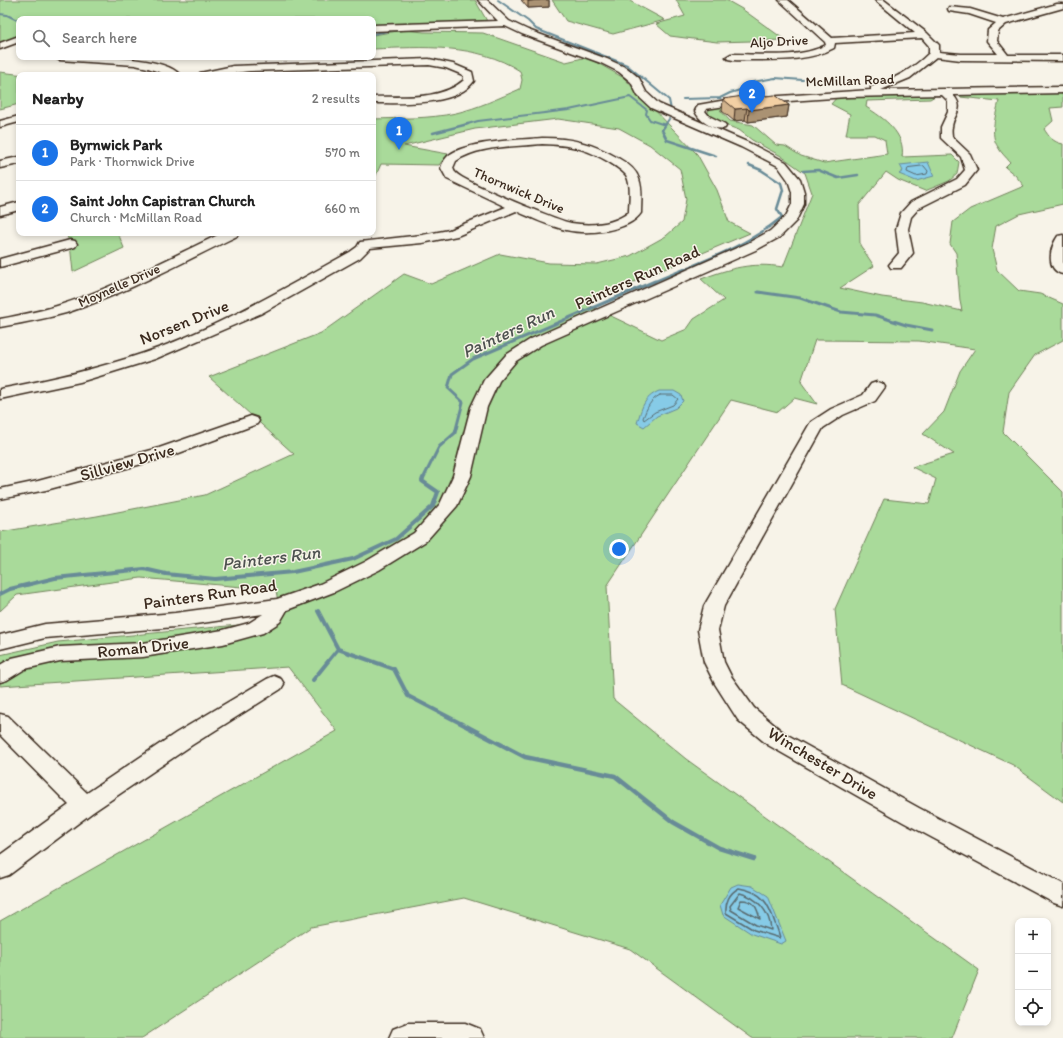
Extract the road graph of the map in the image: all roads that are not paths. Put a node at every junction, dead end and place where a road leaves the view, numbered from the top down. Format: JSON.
{"nodes":[{"id":1,"x":482,"y":0,"type":"edge"},
{"id":2,"x":783,"y":0,"type":"edge"},
{"id":3,"x":879,"y":0,"type":"edge"},
{"id":4,"x":1046,"y":2,"type":"dead end"},
{"id":5,"x":1061,"y":7,"type":"edge"},
{"id":6,"x":952,"y":9,"type":"dead end"},
{"id":7,"x":500,"y":18,"type":"junction"},
{"id":8,"x":1003,"y":22,"type":"junction"},
{"id":9,"x":477,"y":24,"type":"junction"},
{"id":10,"x":376,"y":28,"type":"edge"},
{"id":11,"x":924,"y":35,"type":"junction"},
{"id":12,"x":16,"y":41,"type":"edge"},
{"id":13,"x":830,"y":41,"type":"junction"},
{"id":14,"x":2,"y":50,"type":"edge"},
{"id":15,"x":934,"y":54,"type":"junction"},
{"id":16,"x":731,"y":57,"type":"dead end"},
{"id":17,"x":1006,"y":58,"type":"junction"},
{"id":18,"x":1063,"y":58,"type":"edge"},
{"id":19,"x":97,"y":60,"type":"edge"},
{"id":20,"x":170,"y":72,"type":"edge"},
{"id":21,"x":218,"y":72,"type":"edge"},
{"id":22,"x":1063,"y":90,"type":"edge"},
{"id":23,"x":944,"y":92,"type":"junction"},
{"id":24,"x":863,"y":94,"type":"junction"},
{"id":25,"x":376,"y":100,"type":"edge"},
{"id":26,"x":16,"y":121,"type":"edge"},
{"id":27,"x":0,"y":124,"type":"edge"},
{"id":28,"x":745,"y":145,"type":"junction"},
{"id":29,"x":16,"y":161,"type":"edge"},
{"id":30,"x":0,"y":165,"type":"edge"},
{"id":31,"x":16,"y":207,"type":"edge"},
{"id":32,"x":516,"y":207,"type":"junction"},
{"id":33,"x":0,"y":211,"type":"edge"},
{"id":34,"x":226,"y":236,"type":"edge"},
{"id":35,"x":363,"y":239,"type":"edge"},
{"id":36,"x":1063,"y":239,"type":"edge"},
{"id":37,"x":70,"y":244,"type":"dead end"},
{"id":38,"x":0,"y":263,"type":"edge"},
{"id":39,"x":896,"y":265,"type":"dead end"},
{"id":40,"x":1063,"y":270,"type":"edge"},
{"id":41,"x":0,"y":323,"type":"edge"},
{"id":42,"x":877,"y":387,"type":"dead end"},
{"id":43,"x":0,"y":394,"type":"edge"},
{"id":44,"x":251,"y":421,"type":"dead end"},
{"id":45,"x":0,"y":494,"type":"edge"},
{"id":46,"x":280,"y":605,"type":"junction"},
{"id":47,"x":0,"y":642,"type":"edge"},
{"id":48,"x":0,"y":675,"type":"edge"},
{"id":49,"x":274,"y":684,"type":"dead end"},
{"id":50,"x":0,"y":722,"type":"edge"},
{"id":51,"x":85,"y":806,"type":"junction"},
{"id":52,"x":0,"y":868,"type":"edge"},
{"id":53,"x":1063,"y":896,"type":"edge"},
{"id":54,"x":403,"y":1038,"type":"edge"},
{"id":55,"x":470,"y":1038,"type":"edge"}],
"edges":[{"from":1,"to":7,"type":"street","name":"Painters Run Road"},
{"from":2,"to":13,"type":"street","name":"Aljo Drive"},
{"from":3,"to":11,"type":"street"},
{"from":4,"to":5,"type":"street"},
{"from":5,"to":8,"type":"street"},
{"from":6,"to":8,"type":"street"},
{"from":7,"to":9,"type":"street"},
{"from":7,"to":9,"type":"street"},
{"from":7,"to":28,"type":"street","name":"Painters Run Road"},
{"from":8,"to":17,"type":"street"},
{"from":9,"to":10,"type":"street"},
{"from":11,"to":13,"type":"street"},
{"from":11,"to":15,"type":"street"},
{"from":12,"to":14,"type":"street"},
{"from":13,"to":16,"type":"street","name":"Aljo Drive"},
{"from":15,"to":17,"type":"street"},
{"from":15,"to":24,"type":"street"},
{"from":17,"to":18,"type":"street"},
{"from":19,"to":20,"type":"street"},
{"from":21,"to":25,"type":"street"},
{"from":22,"to":23,"type":"street","name":"McMillan Road"},
{"from":23,"to":24,"type":"street","name":"McMillan Road"},
{"from":23,"to":39,"type":"street"},
{"from":24,"to":28,"type":"street","name":"McMillan Road"},
{"from":26,"to":27,"type":"street"},
{"from":28,"to":46,"type":"street","name":"Painters Run Road"},
{"from":29,"to":30,"type":"street"},
{"from":31,"to":33,"type":"street"},
{"from":32,"to":32,"type":"street","name":"Thornwick Drive"},
{"from":32,"to":35,"type":"street"},
{"from":34,"to":41,"type":"street","name":"Moynelle Drive"},
{"from":35,"to":43,"type":"street","name":"Norsen Drive"},
{"from":36,"to":40,"type":"street"},
{"from":37,"to":38,"type":"street"},
{"from":42,"to":53,"type":"street","name":"Winchester Drive"},
{"from":44,"to":45,"type":"street","name":"Sillview Drive"},
{"from":46,"to":47,"type":"street","name":"Painters Run Road"},
{"from":46,"to":48,"type":"street","name":"Romah Drive"},
{"from":49,"to":51,"type":"street"},
{"from":50,"to":51,"type":"street"},
{"from":51,"to":52,"type":"street"},
{"from":54,"to":55,"type":"street"}]}
